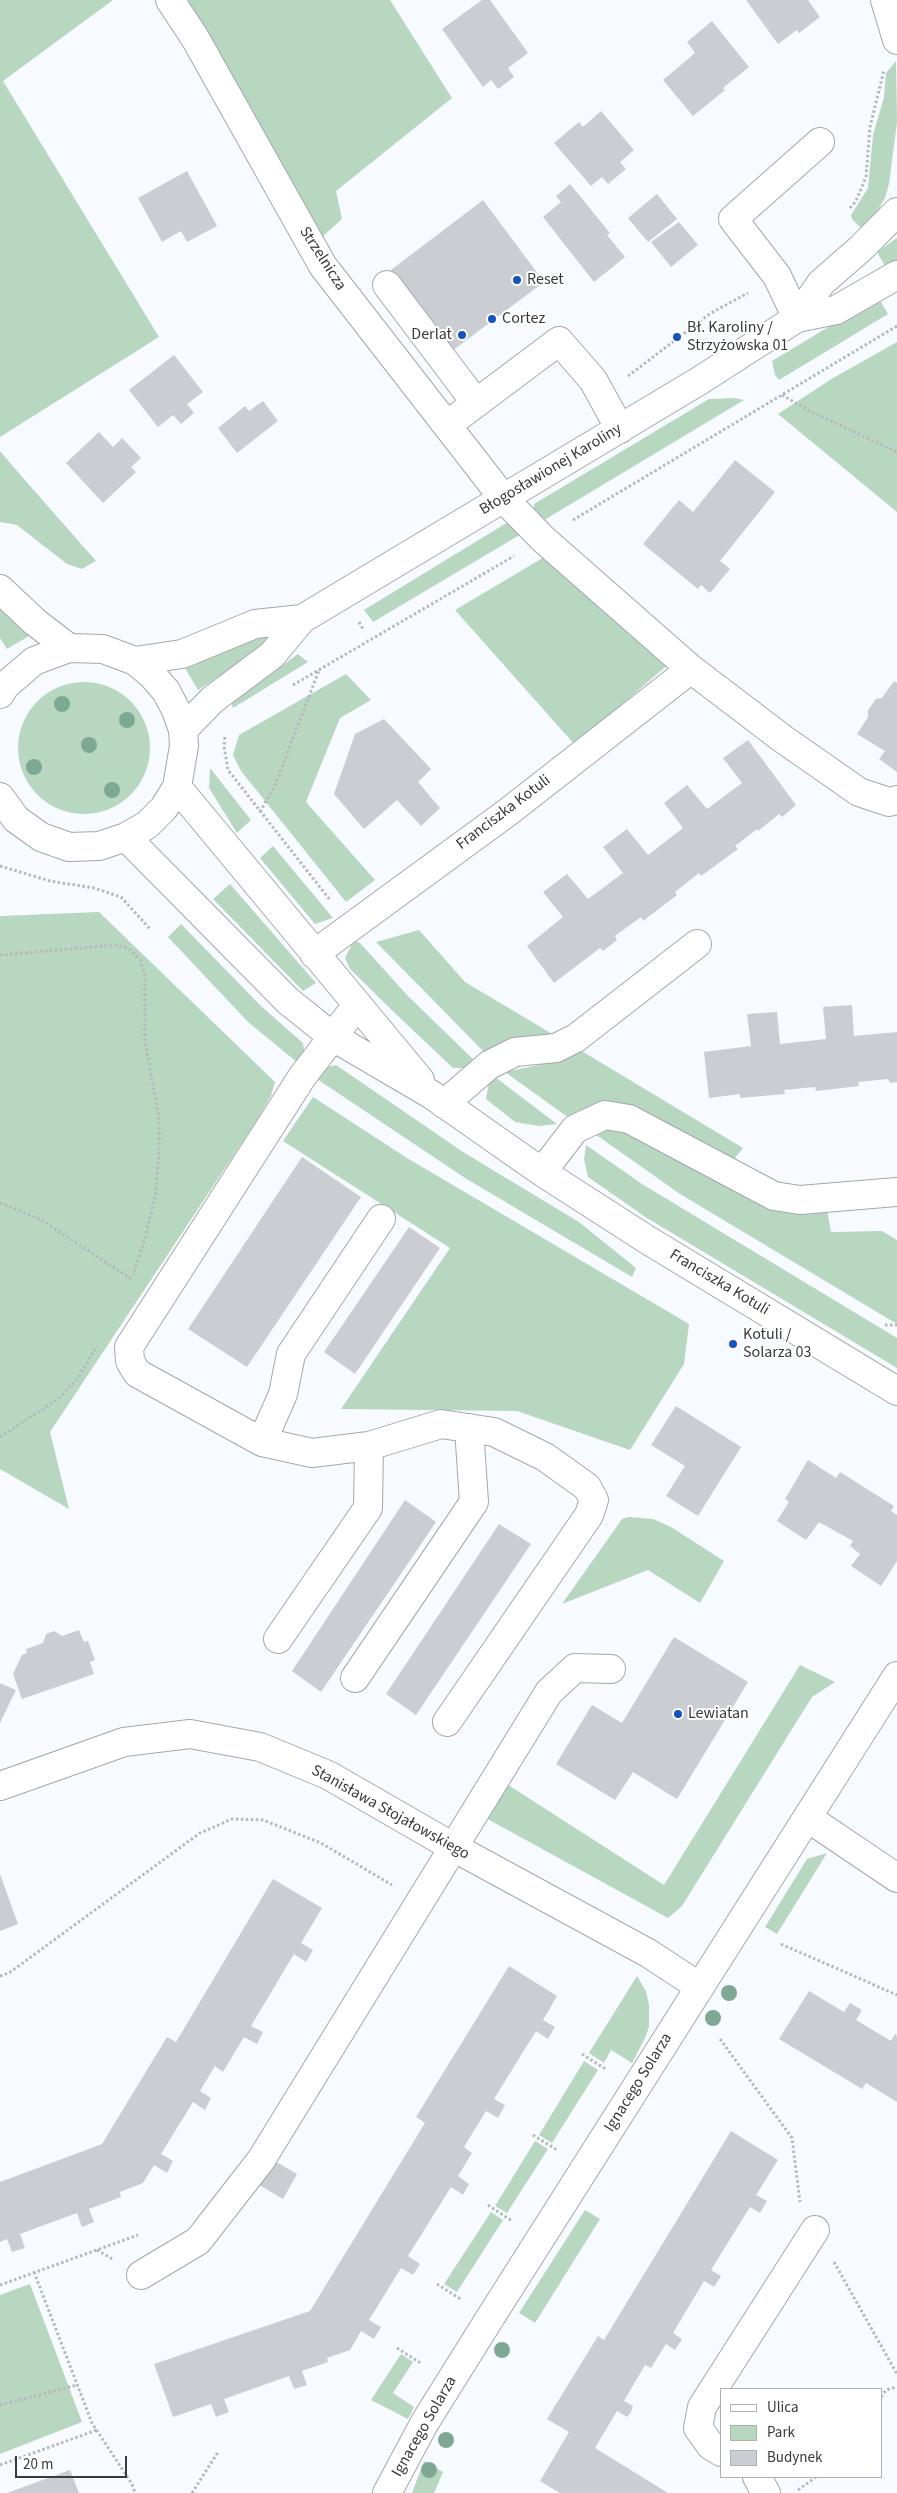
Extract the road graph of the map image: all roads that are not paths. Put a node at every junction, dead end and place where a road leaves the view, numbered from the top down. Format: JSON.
{"nodes":[{"id":1,"x":170,"y":0,"type":"edge"},
{"id":2,"x":885,"y":0,"type":"edge"},
{"id":3,"x":897,"y":40,"type":"edge"},
{"id":4,"x":820,"y":142,"type":"dead end"},
{"id":5,"x":897,"y":212,"type":"edge"},
{"id":6,"x":897,"y":275,"type":"edge"},
{"id":7,"x":387,"y":285,"type":"dead end"},
{"id":8,"x":797,"y":318,"type":"junction"},
{"id":9,"x":476,"y":403,"type":"junction"},
{"id":10,"x":447,"y":425,"type":"junction"},
{"id":11,"x":620,"y":429,"type":"junction"},
{"id":12,"x":504,"y":499,"type":"junction"},
{"id":13,"x":0,"y":589,"type":"edge"},
{"id":14,"x":302,"y":619,"type":"junction"},
{"id":15,"x":69,"y":648,"type":"junction"},
{"id":16,"x":135,"y":661,"type":"junction"},
{"id":17,"x":691,"y":668,"type":"junction"},
{"id":18,"x":2,"y":685,"type":"edge"},
{"id":19,"x":183,"y":730,"type":"junction"},
{"id":20,"x":177,"y":787,"type":"junction"},
{"id":21,"x":0,"y":797,"type":"edge"},
{"id":22,"x":897,"y":800,"type":"edge"},
{"id":23,"x":8,"y":823,"type":"edge"},
{"id":24,"x":126,"y":837,"type":"junction"},
{"id":25,"x":697,"y":944,"type":"dead end"},
{"id":26,"x":314,"y":954,"type":"junction"},
{"id":27,"x":357,"y":1005,"type":"junction"},
{"id":28,"x":333,"y":1037,"type":"junction"},
{"id":29,"x":438,"y":1100,"type":"junction"},
{"id":30,"x":542,"y":1172,"type":"junction"},
{"id":31,"x":897,"y":1192,"type":"edge"},
{"id":32,"x":381,"y":1219,"type":"dead end"},
{"id":33,"x":897,"y":1391,"type":"edge"},
{"id":34,"x":469,"y":1428,"type":"junction"},
{"id":35,"x":262,"y":1442,"type":"junction"},
{"id":36,"x":369,"y":1446,"type":"junction"},
{"id":37,"x":278,"y":1639,"type":"dead end"},
{"id":38,"x":611,"y":1669,"type":"dead end"},
{"id":39,"x":897,"y":1676,"type":"edge"},
{"id":40,"x":355,"y":1678,"type":"dead end"},
{"id":41,"x":447,"y":1722,"type":"dead end"},
{"id":42,"x":0,"y":1786,"type":"edge"},
{"id":43,"x":808,"y":1818,"type":"junction"},
{"id":44,"x":453,"y":1847,"type":"junction"},
{"id":45,"x":897,"y":1878,"type":"edge"},
{"id":46,"x":700,"y":1987,"type":"junction"},
{"id":47,"x":815,"y":2230,"type":"road end"},
{"id":48,"x":141,"y":2275,"type":"dead end"},
{"id":49,"x":720,"y":2451,"type":"edge"},
{"id":50,"x":758,"y":2478,"type":"edge"},
{"id":51,"x":387,"y":2493,"type":"edge"},
{"id":52,"x":766,"y":2493,"type":"edge"}],
"edges":[{"from":1,"to":10,"type":"street","name":"Strzelnicza"},
{"from":2,"to":3,"type":"street"},
{"from":4,"to":8,"type":"street"},
{"from":5,"to":8,"type":"street","name":"Błogosławionej Karoliny"},
{"from":6,"to":8,"type":"street","name":"Błogosławionej Karoliny"},
{"from":7,"to":9,"type":"street"},
{"from":8,"to":11,"type":"street","name":"Błogosławionej Karoliny"},
{"from":9,"to":10,"type":"street"},
{"from":9,"to":11,"type":"street"},
{"from":10,"to":12,"type":"street","name":"Strzelnicza"},
{"from":11,"to":12,"type":"street","name":"Błogosławionej Karoliny"},
{"from":12,"to":14,"type":"street","name":"Błogosławionej Karoliny"},
{"from":12,"to":17,"type":"street","name":"Strzelnicza"},
{"from":13,"to":15,"type":"street"},
{"from":14,"to":16,"type":"street","name":"Błogosławionej Karoliny"},
{"from":14,"to":19,"type":"street","name":"Błogosławionej Karoliny"},
{"from":15,"to":16,"type":"street"},
{"from":15,"to":18,"type":"street"},
{"from":16,"to":19,"type":"street"},
{"from":17,"to":22,"type":"street","name":"Strzelnicza"},
{"from":17,"to":26,"type":"street","name":"Franciszka Kotuli"},
{"from":19,"to":20,"type":"street"},
{"from":20,"to":24,"type":"street"},
{"from":20,"to":26,"type":"street","name":"Franciszka Kotuli"},
{"from":21,"to":23,"type":"street"},
{"from":23,"to":24,"type":"street"},
{"from":24,"to":28,"type":"street","name":"Franciszka Kotuli"},
{"from":25,"to":29,"type":"street"},
{"from":26,"to":27,"type":"street","name":"Franciszka Kotuli"},
{"from":27,"to":28,"type":"street"},
{"from":27,"to":29,"type":"street","name":"Franciszka Kotuli"},
{"from":28,"to":29,"type":"street","name":"Franciszka Kotuli"},
{"from":28,"to":35,"type":"street"},
{"from":29,"to":30,"type":"street","name":"Franciszka Kotuli"},
{"from":30,"to":31,"type":"street"},
{"from":30,"to":33,"type":"street","name":"Franciszka Kotuli"},
{"from":32,"to":35,"type":"street"},
{"from":34,"to":36,"type":"street"},
{"from":34,"to":40,"type":"street"},
{"from":34,"to":41,"type":"street"},
{"from":35,"to":36,"type":"street"},
{"from":36,"to":37,"type":"street"},
{"from":38,"to":44,"type":"street"},
{"from":39,"to":43,"type":"street","name":"Ignacego Solarza"},
{"from":42,"to":44,"type":"street","name":"Stanisława Stojałowskiego"},
{"from":43,"to":45,"type":"street"},
{"from":43,"to":46,"type":"street","name":"Ignacego Solarza"},
{"from":44,"to":46,"type":"street","name":"Stanisława Stojałowskiego"},
{"from":44,"to":48,"type":"street"},
{"from":46,"to":51,"type":"street","name":"Ignacego Solarza"},
{"from":47,"to":49,"type":"street"},
{"from":50,"to":52,"type":"street"}]}
